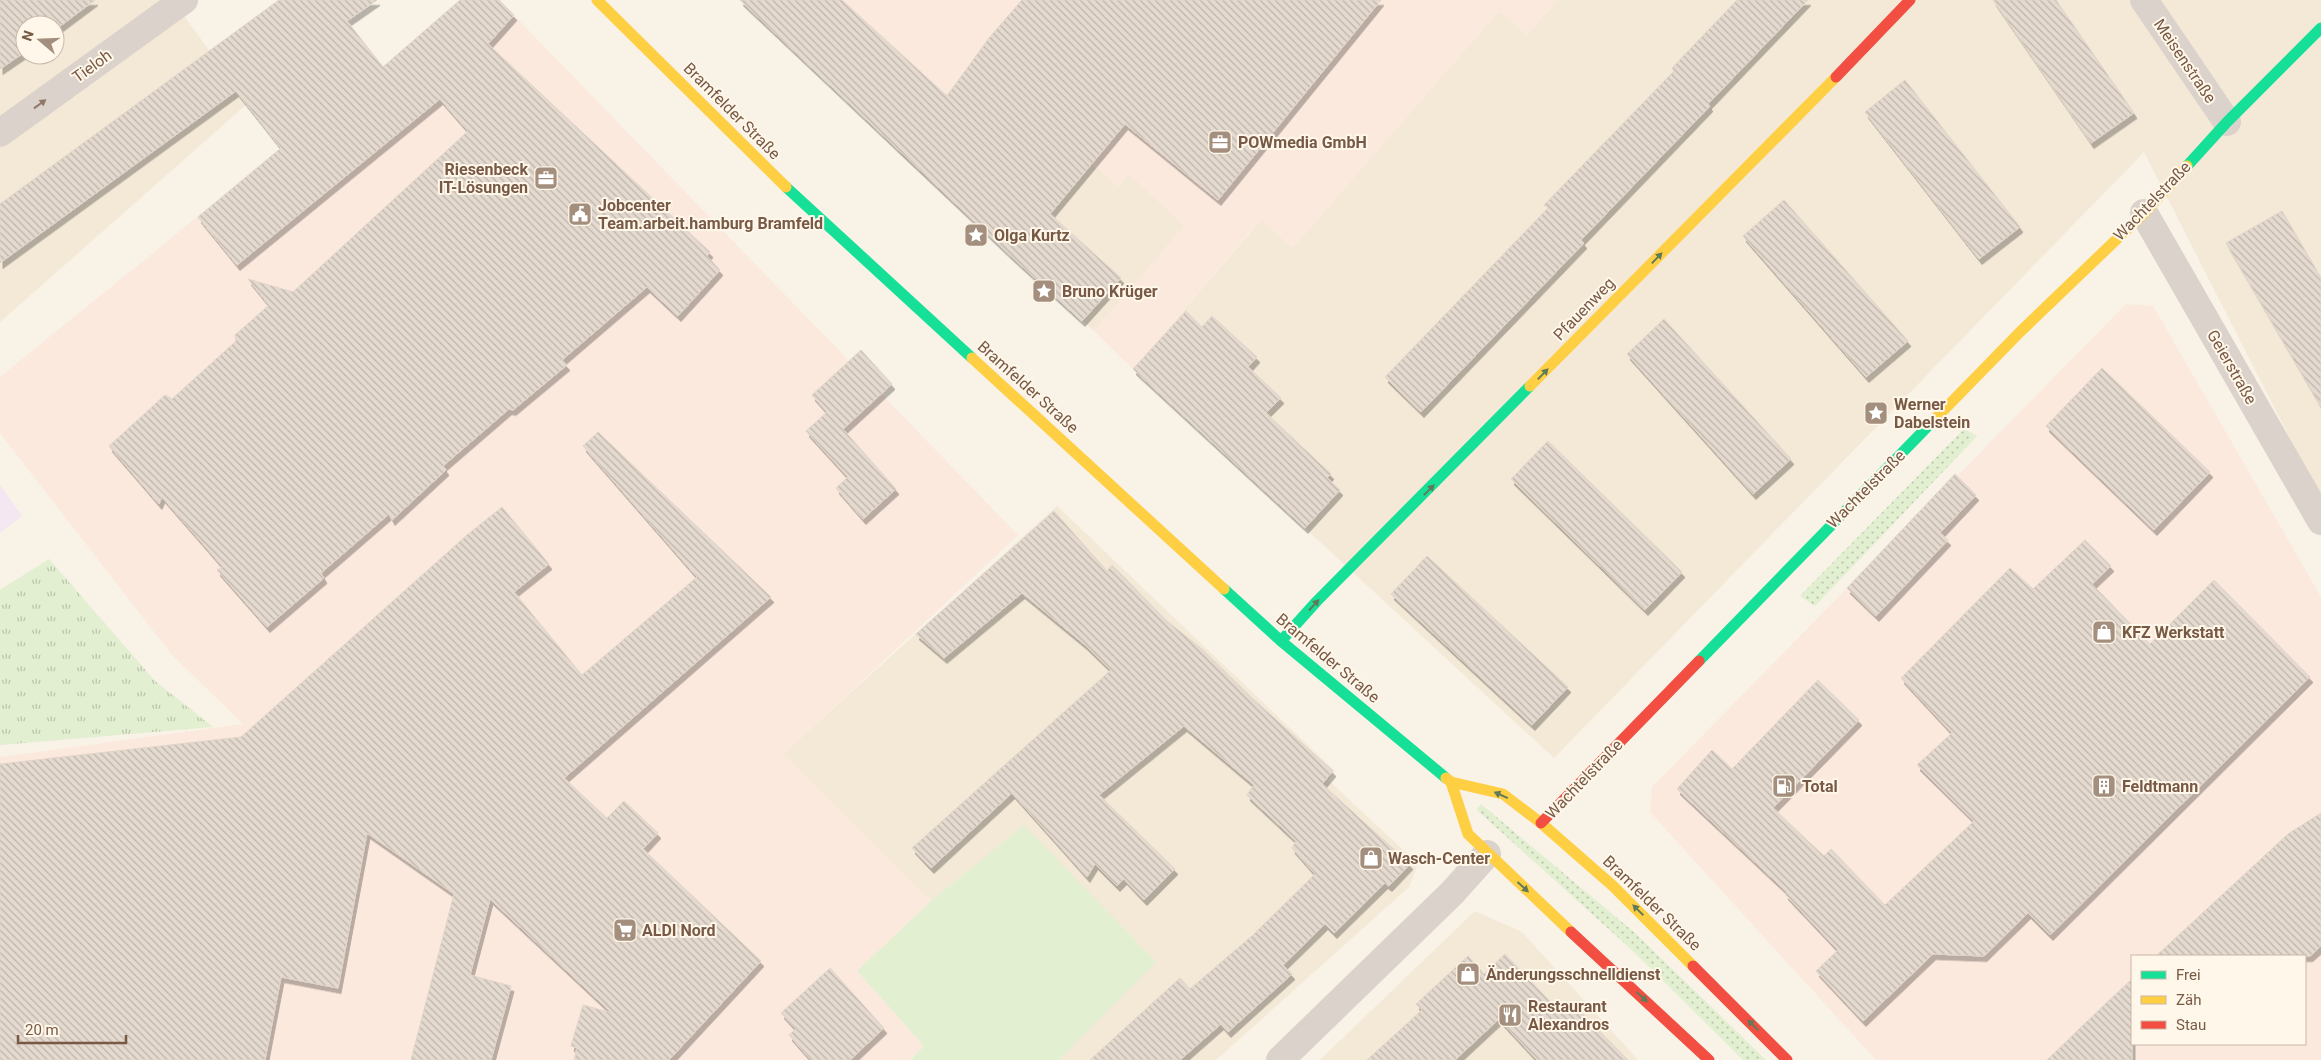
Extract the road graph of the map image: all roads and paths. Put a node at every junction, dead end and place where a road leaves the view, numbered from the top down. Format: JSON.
{"nodes":[{"id":1,"x":184,"y":0,"type":"edge"},
{"id":2,"x":597,"y":0,"type":"edge"},
{"id":3,"x":1910,"y":0,"type":"edge"},
{"id":4,"x":2144,"y":0,"type":"edge"},
{"id":5,"x":2321,"y":28,"type":"edge"},
{"id":6,"x":2227,"y":122,"type":"junction"},
{"id":7,"x":0,"y":132,"type":"edge"},
{"id":8,"x":2144,"y":212,"type":"junction"},
{"id":9,"x":2321,"y":521,"type":"edge"},
{"id":10,"x":1281,"y":641,"type":"junction"},
{"id":11,"x":1451,"y":782,"type":"junction"},
{"id":12,"x":1541,"y":824,"type":"junction"},
{"id":13,"x":1487,"y":854,"type":"junction"},
{"id":14,"x":1280,"y":1060,"type":"edge"},
{"id":15,"x":1709,"y":1060,"type":"edge"},
{"id":16,"x":1787,"y":1060,"type":"edge"}],
"edges":[{"from":7,"to":1,"type":"street","name":"Tieloh","one_way":true},
{"from":2,"to":10,"type":"street","name":"Bramfelder Straße"},
{"from":10,"to":3,"type":"street","name":"Pfauenweg","one_way":true},
{"from":4,"to":6,"type":"street","name":"Meisenstraße"},
{"from":5,"to":6,"type":"street","name":"Wachtelstraße"},
{"from":6,"to":8,"type":"street","name":"Wachtelstraße"},
{"from":8,"to":9,"type":"street","name":"Geierstraße"},
{"from":8,"to":12,"type":"street","name":"Wachtelstraße"},
{"from":10,"to":11,"type":"street","name":"Bramfelder Straße"},
{"from":12,"to":11,"type":"street","name":"Bramfelder Straße","one_way":true},
{"from":11,"to":13,"type":"street"},
{"from":16,"to":12,"type":"street","name":"Bramfelder Straße","one_way":true},
{"from":13,"to":14,"type":"street"},
{"from":13,"to":15,"type":"street","one_way":true}]}
